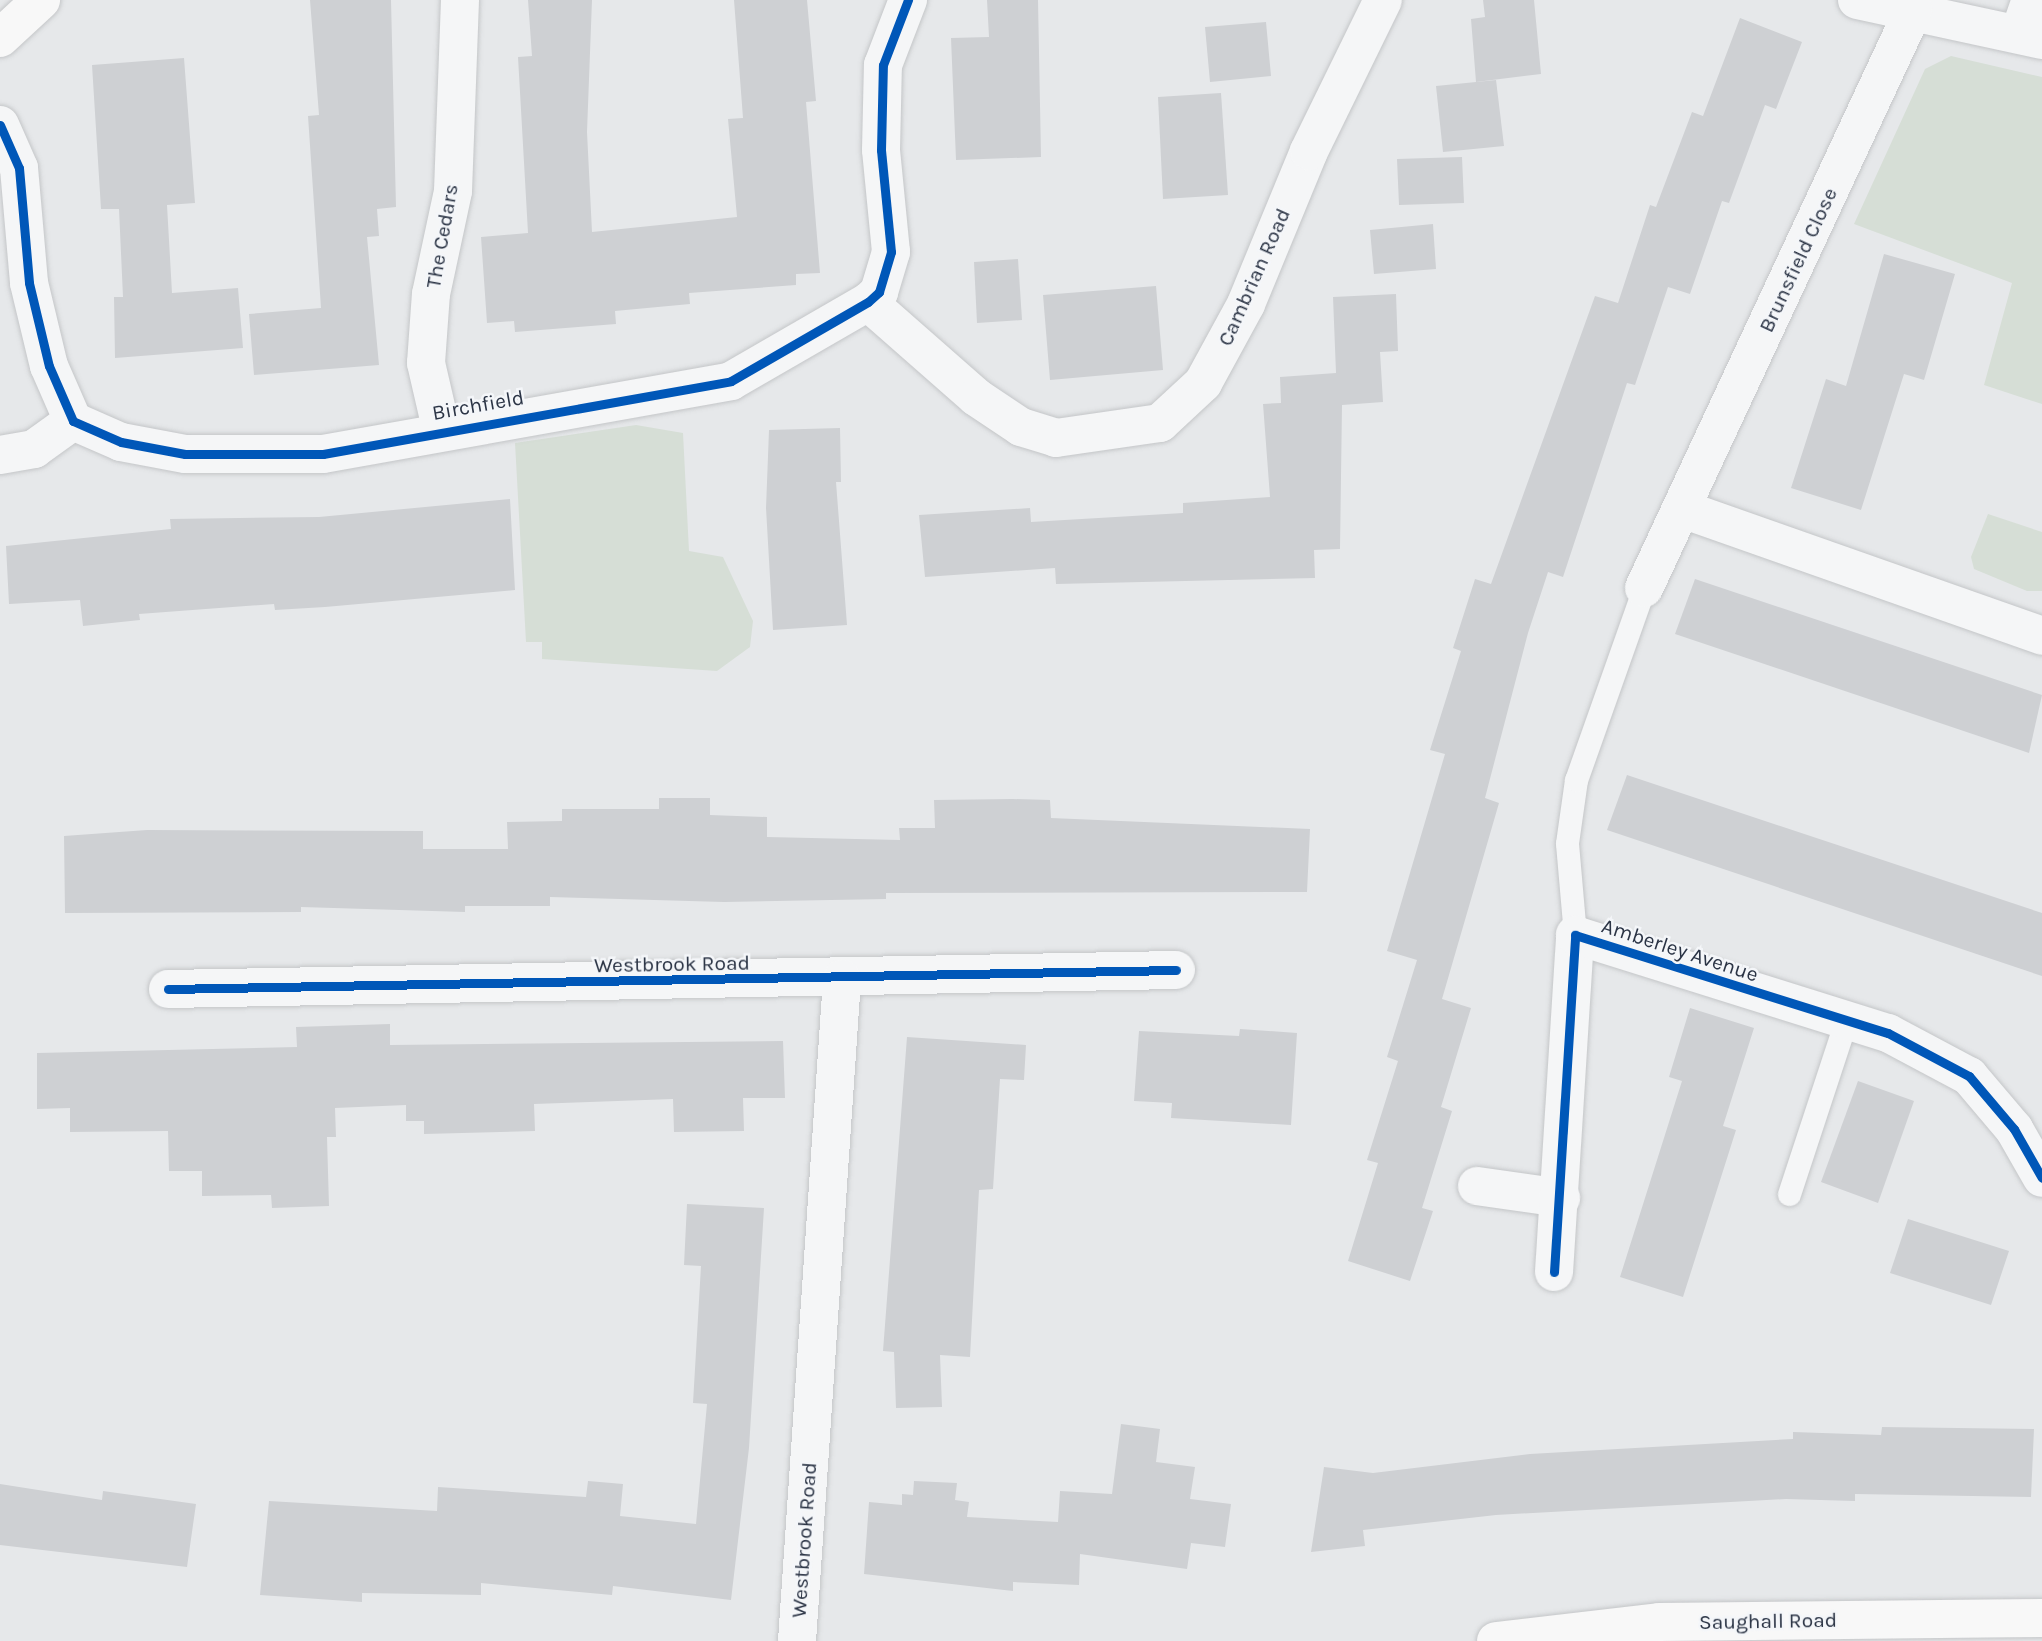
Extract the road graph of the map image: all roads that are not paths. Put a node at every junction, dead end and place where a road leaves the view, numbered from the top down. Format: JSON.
{"nodes":[{"id":1,"x":41,"y":0,"type":"edge"},
{"id":2,"x":460,"y":0,"type":"edge"},
{"id":3,"x":908,"y":0,"type":"edge"},
{"id":4,"x":1383,"y":0,"type":"edge"},
{"id":5,"x":1857,"y":0,"type":"edge"},
{"id":6,"x":1913,"y":11,"type":"junction"},
{"id":7,"x":2031,"y":25,"type":"edge"},
{"id":8,"x":0,"y":38,"type":"edge"},
{"id":9,"x":0,"y":125,"type":"edge"},
{"id":10,"x":868,"y":302,"type":"junction"},
{"id":11,"x":73,"y":421,"type":"junction"},
{"id":12,"x":441,"y":428,"type":"junction"},
{"id":13,"x":0,"y":455,"type":"edge"},
{"id":14,"x":1682,"y":509,"type":"junction"},
{"id":15,"x":1644,"y":588,"type":"joint"},
{"id":16,"x":2042,"y":636,"type":"edge"},
{"id":17,"x":1576,"y":935,"type":"junction"},
{"id":18,"x":1176,"y":970,"type":"dead end"},
{"id":19,"x":842,"y":979,"type":"junction"},
{"id":20,"x":168,"y":989,"type":"dead end"},
{"id":21,"x":1846,"y":1021,"type":"junction"},
{"id":22,"x":2042,"y":1178,"type":"edge"},
{"id":23,"x":1478,"y":1186,"type":"dead end"},
{"id":24,"x":1789,"y":1194,"type":"dead end"},
{"id":25,"x":1561,"y":1198,"type":"junction"},
{"id":26,"x":1554,"y":1272,"type":"dead end"},
{"id":27,"x":2042,"y":1618,"type":"edge"},
{"id":28,"x":797,"y":1641,"type":"edge"},
{"id":29,"x":1496,"y":1641,"type":"edge"}],
"edges":[{"from":1,"to":8,"type":"street"},
{"from":2,"to":12,"type":"street","name":"The Cedars"},
{"from":3,"to":10,"type":"street"},
{"from":4,"to":10,"type":"street","name":"Cambrian Road"},
{"from":5,"to":6,"type":"street"},
{"from":6,"to":7,"type":"street"},
{"from":6,"to":14,"type":"street","name":"Brunsfield Close"},
{"from":9,"to":11,"type":"street"},
{"from":10,"to":12,"type":"street","name":"Birchfield"},
{"from":11,"to":12,"type":"street","name":"Birchfield"},
{"from":11,"to":13,"type":"street"},
{"from":14,"to":15,"type":"street","name":"Brunsfield Close"},
{"from":14,"to":16,"type":"street"},
{"from":15,"to":17,"type":"lane"},
{"from":17,"to":21,"type":"street","name":"Amberley Avenue"},
{"from":17,"to":25,"type":"street","name":"Amberley Avenue"},
{"from":18,"to":19,"type":"street","name":"Westbrook Road"},
{"from":19,"to":20,"type":"street","name":"Westbrook Road"},
{"from":19,"to":28,"type":"street","name":"Westbrook Road"},
{"from":21,"to":22,"type":"street","name":"Amberley Avenue"},
{"from":21,"to":24,"type":"lane"},
{"from":23,"to":25,"type":"street"},
{"from":25,"to":26,"type":"street","name":"Amberley Avenue"},
{"from":27,"to":29,"type":"street","name":"Saughall Road"}]}
